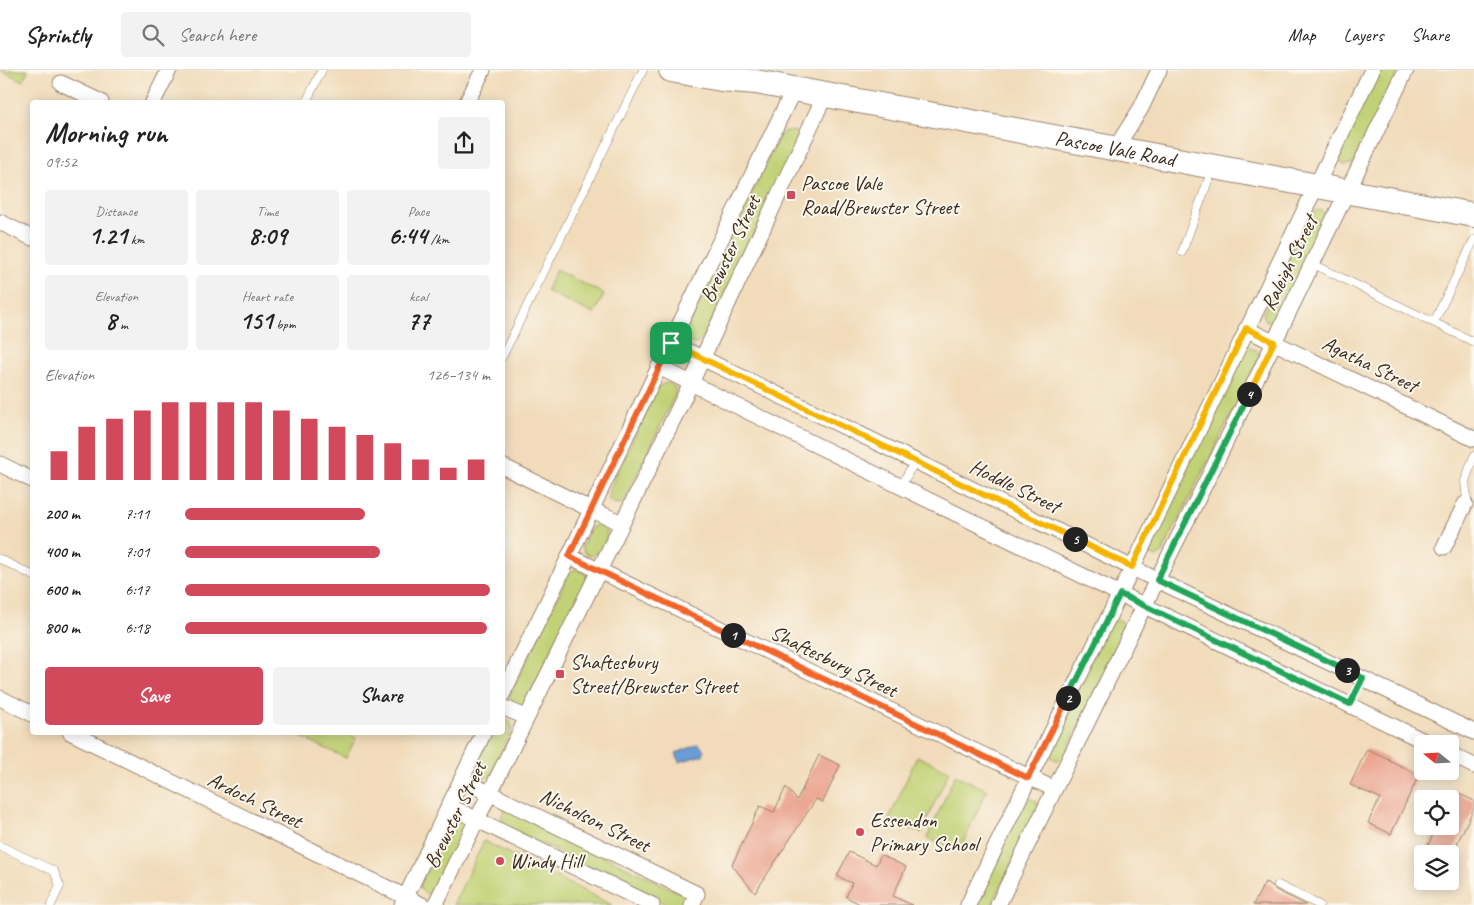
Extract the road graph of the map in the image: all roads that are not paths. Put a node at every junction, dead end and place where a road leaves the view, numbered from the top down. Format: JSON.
{"nodes":[{"id":1,"x":169,"y":70,"type":"edge"},
{"id":2,"x":322,"y":70,"type":"edge"},
{"id":3,"x":482,"y":70,"type":"edge"},
{"id":4,"x":643,"y":70,"type":"edge"},
{"id":5,"x":671,"y":70,"type":"edge"},
{"id":6,"x":717,"y":70,"type":"edge"},
{"id":7,"x":1159,"y":70,"type":"edge"},
{"id":8,"x":1372,"y":70,"type":"edge"},
{"id":9,"x":1406,"y":70,"type":"edge"},
{"id":10,"x":756,"y":82,"type":"junction"},
{"id":11,"x":61,"y":84,"type":"dead end"},
{"id":12,"x":794,"y":89,"type":"junction"},
{"id":13,"x":825,"y":95,"type":"junction"},
{"id":14,"x":97,"y":100,"type":"edge"},
{"id":15,"x":155,"y":100,"type":"edge"},
{"id":16,"x":307,"y":100,"type":"edge"},
{"id":17,"x":468,"y":100,"type":"edge"},
{"id":18,"x":1123,"y":150,"type":"junction"},
{"id":19,"x":1212,"y":167,"type":"junction"},
{"id":20,"x":1315,"y":186,"type":"junction"},
{"id":21,"x":1347,"y":192,"type":"junction"},
{"id":22,"x":1474,"y":215,"type":"edge"},
{"id":23,"x":0,"y":222,"type":"edge"},
{"id":24,"x":30,"y":237,"type":"edge"},
{"id":25,"x":1474,"y":240,"type":"edge"},
{"id":26,"x":1182,"y":252,"type":"dead end"},
{"id":27,"x":1313,"y":264,"type":"junction"},
{"id":28,"x":1434,"y":322,"type":"junction"},
{"id":29,"x":1246,"y":328,"type":"junction"},
{"id":30,"x":1274,"y":342,"type":"junction"},
{"id":31,"x":1474,"y":342,"type":"edge"},
{"id":32,"x":671,"y":343,"type":"junction"},
{"id":33,"x":505,"y":351,"type":"edge"},
{"id":34,"x":703,"y":358,"type":"junction"},
{"id":35,"x":659,"y":367,"type":"junction"},
{"id":36,"x":691,"y":383,"type":"junction"},
{"id":37,"x":1474,"y":439,"type":"edge"},
{"id":38,"x":1474,"y":456,"type":"edge"},
{"id":39,"x":915,"y":460,"type":"junction"},
{"id":40,"x":0,"y":464,"type":"edge"},
{"id":41,"x":505,"y":467,"type":"edge"},
{"id":42,"x":30,"y":479,"type":"edge"},
{"id":43,"x":901,"y":486,"type":"junction"},
{"id":44,"x":1465,"y":504,"type":"joint"},
{"id":45,"x":592,"y":510,"type":"junction"},
{"id":46,"x":622,"y":523,"type":"junction"},
{"id":47,"x":1444,"y":547,"type":"dead end"},
{"id":48,"x":569,"y":556,"type":"junction"},
{"id":49,"x":0,"y":559,"type":"edge"},
{"id":50,"x":1132,"y":567,"type":"junction"},
{"id":51,"x":598,"y":570,"type":"junction"},
{"id":52,"x":30,"y":574,"type":"edge"},
{"id":53,"x":1157,"y":580,"type":"junction"},
{"id":54,"x":1120,"y":594,"type":"junction"},
{"id":55,"x":1144,"y":606,"type":"junction"},
{"id":56,"x":1363,"y":678,"type":"junction"},
{"id":57,"x":505,"y":689,"type":"edge"},
{"id":58,"x":0,"y":698,"type":"edge"},
{"id":59,"x":1350,"y":704,"type":"junction"},
{"id":60,"x":505,"y":708,"type":"edge"},
{"id":61,"x":30,"y":713,"type":"edge"},
{"id":62,"x":505,"y":714,"type":"edge"},
{"id":63,"x":525,"y":720,"type":"junction"},
{"id":64,"x":1474,"y":732,"type":"edge"},
{"id":65,"x":76,"y":735,"type":"edge"},
{"id":66,"x":483,"y":735,"type":"edge"},
{"id":67,"x":1414,"y":736,"type":"edge"},
{"id":68,"x":1459,"y":758,"type":"edge"},
{"id":69,"x":1474,"y":766,"type":"edge"},
{"id":70,"x":1028,"y":778,"type":"junction"},
{"id":71,"x":462,"y":780,"type":"junction"},
{"id":72,"x":1054,"y":790,"type":"junction"},
{"id":73,"x":490,"y":793,"type":"junction"},
{"id":74,"x":450,"y":806,"type":"junction"},
{"id":75,"x":476,"y":819,"type":"junction"},
{"id":76,"x":0,"y":846,"type":"edge"},
{"id":77,"x":1278,"y":885,"type":"dead end"},
{"id":78,"x":404,"y":901,"type":"edge"},
{"id":79,"x":50,"y":905,"type":"edge"},
{"id":80,"x":422,"y":905,"type":"edge"},
{"id":81,"x":434,"y":905,"type":"edge"},
{"id":82,"x":652,"y":905,"type":"edge"},
{"id":83,"x":692,"y":905,"type":"edge"},
{"id":84,"x":968,"y":905,"type":"edge"},
{"id":85,"x":998,"y":905,"type":"edge"},
{"id":86,"x":1319,"y":905,"type":"edge"}],
"edges":[{"from":1,"to":15,"type":"street"},
{"from":2,"to":16,"type":"lane"},
{"from":3,"to":17,"type":"street"},
{"from":4,"to":33,"type":"lane"},
{"from":5,"to":10,"type":"main road","name":"Pascoe Vale Road"},
{"from":6,"to":10,"type":"main road","name":"Pascoe Vale Road"},
{"from":7,"to":18,"type":"street"},
{"from":8,"to":20,"type":"street","name":"Raleigh Street"},
{"from":9,"to":21,"type":"street","name":"Raleigh Street"},
{"from":10,"to":12,"type":"main road","name":"Pascoe Vale Road"},
{"from":11,"to":14,"type":"street"},
{"from":12,"to":13,"type":"main road","name":"Pascoe Vale Road"},
{"from":12,"to":32,"type":"street","name":"Brewster Street"},
{"from":13,"to":18,"type":"main road","name":"Pascoe Vale Road"},
{"from":13,"to":34,"type":"street","name":"Brewster Street"},
{"from":18,"to":19,"type":"main road","name":"Pascoe Vale Road"},
{"from":19,"to":20,"type":"main road","name":"Pascoe Vale Road"},
{"from":19,"to":26,"type":"lane"},
{"from":20,"to":21,"type":"main road","name":"Pascoe Vale Road"},
{"from":20,"to":29,"type":"street","name":"Raleigh Street"},
{"from":21,"to":22,"type":"main road","name":"Pascoe Vale Road"},
{"from":21,"to":27,"type":"street","name":"Raleigh Street"},
{"from":23,"to":24,"type":"street"},
{"from":25,"to":28,"type":"lane"},
{"from":27,"to":28,"type":"lane"},
{"from":27,"to":30,"type":"street","name":"Raleigh Street"},
{"from":28,"to":31,"type":"lane"},
{"from":29,"to":30,"type":"street","name":"Agatha Street"},
{"from":29,"to":50,"type":"street","name":"Raleigh Street"},
{"from":30,"to":37,"type":"street","name":"Agatha Street"},
{"from":30,"to":53,"type":"street","name":"Raleigh Street"},
{"from":32,"to":34,"type":"street","name":"Hoddle Street"},
{"from":32,"to":35,"type":"street","name":"Brewster Street"},
{"from":34,"to":36,"type":"street","name":"Brewster Street"},
{"from":34,"to":39,"type":"street","name":"Hoddle Street"},
{"from":35,"to":36,"type":"street"},
{"from":35,"to":45,"type":"street","name":"Brewster Street"},
{"from":36,"to":43,"type":"street"},
{"from":36,"to":46,"type":"street","name":"Brewster Street"},
{"from":38,"to":44,"type":"lane"},
{"from":39,"to":43,"type":"lane"},
{"from":39,"to":50,"type":"street","name":"Hoddle Street"},
{"from":40,"to":42,"type":"street"},
{"from":41,"to":45,"type":"street"},
{"from":43,"to":54,"type":"street"},
{"from":44,"to":47,"type":"street"},
{"from":45,"to":46,"type":"street"},
{"from":45,"to":48,"type":"street","name":"Brewster Street"},
{"from":46,"to":51,"type":"street","name":"Brewster Street"},
{"from":48,"to":51,"type":"street","name":"Shaftesbury Street"},
{"from":48,"to":57,"type":"street","name":"Brewster Street"},
{"from":49,"to":52,"type":"lane"},
{"from":50,"to":53,"type":"street","name":"Hoddle Street"},
{"from":50,"to":54,"type":"street","name":"Raleigh Street"},
{"from":51,"to":63,"type":"street","name":"Brewster Street"},
{"from":51,"to":70,"type":"street","name":"Shaftesbury Street"},
{"from":53,"to":55,"type":"street","name":"Raleigh Street"},
{"from":53,"to":56,"type":"street","name":"Hoddle Street"},
{"from":54,"to":55,"type":"street"},
{"from":54,"to":70,"type":"street","name":"Raleigh Street"},
{"from":55,"to":59,"type":"street"},
{"from":55,"to":72,"type":"street","name":"Raleigh Street"},
{"from":56,"to":59,"type":"lane"},
{"from":56,"to":64,"type":"street","name":"Hoddle Street"},
{"from":58,"to":61,"type":"street"},
{"from":59,"to":67,"type":"street"},
{"from":60,"to":63,"type":"street"},
{"from":62,"to":63,"type":"street"},
{"from":63,"to":73,"type":"street","name":"Brewster Street"},
{"from":65,"to":78,"type":"street","name":"Ardoch Street"},
{"from":66,"to":71,"type":"street","name":"Brewster Street"},
{"from":68,"to":69,"type":"street"},
{"from":70,"to":72,"type":"street","name":"Shaftesbury Street"},
{"from":70,"to":84,"type":"street","name":"Raleigh Street"},
{"from":71,"to":73,"type":"street","name":"Nicholson Street"},
{"from":71,"to":74,"type":"street","name":"Brewster Street"},
{"from":72,"to":85,"type":"street","name":"Raleigh Street"},
{"from":73,"to":75,"type":"street","name":"Brewster Street"},
{"from":73,"to":83,"type":"street","name":"Nicholson Street"},
{"from":74,"to":75,"type":"street"},
{"from":74,"to":78,"type":"street","name":"Brewster Street"},
{"from":75,"to":81,"type":"street","name":"Brewster Street"},
{"from":75,"to":82,"type":"street"},
{"from":76,"to":79,"type":"lane"},
{"from":77,"to":86,"type":"lane"},
{"from":78,"to":80,"type":"street","name":"Ardoch Street"}]}
